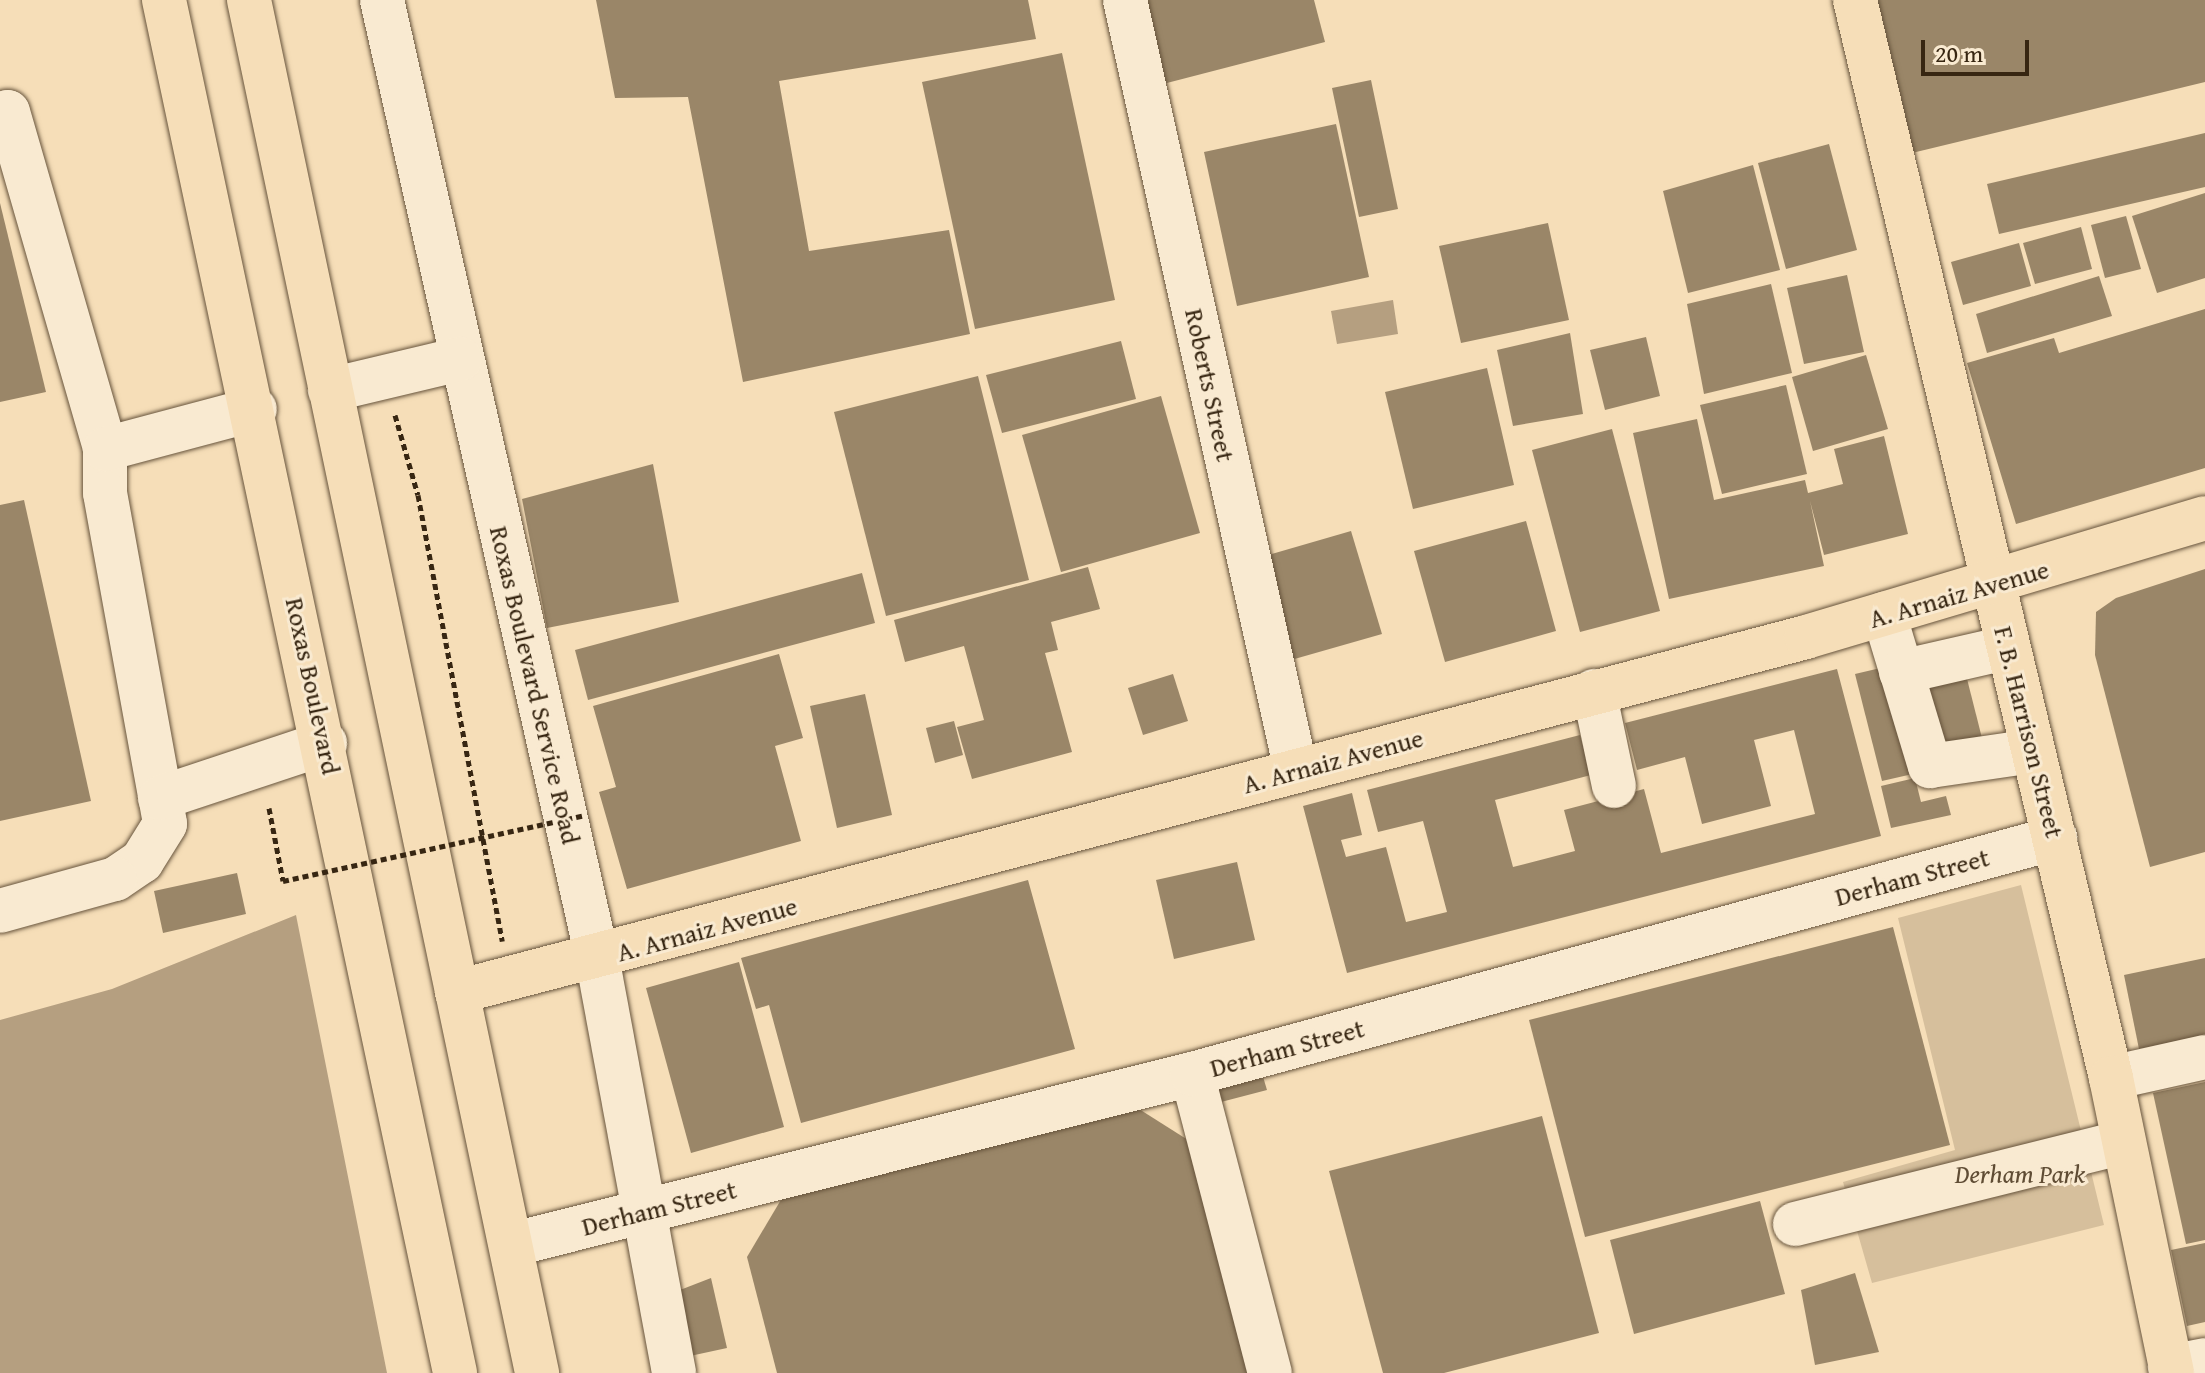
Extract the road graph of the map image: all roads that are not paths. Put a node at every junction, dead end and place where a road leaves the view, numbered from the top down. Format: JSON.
{"nodes":[{"id":1,"x":164,"y":0,"type":"edge"},
{"id":2,"x":249,"y":0,"type":"edge"},
{"id":3,"x":382,"y":0,"type":"edge"},
{"id":4,"x":1125,"y":0,"type":"edge"},
{"id":5,"x":1855,"y":0,"type":"edge"},
{"id":6,"x":0,"y":114,"type":"edge"},
{"id":7,"x":460,"y":359,"type":"junction"},
{"id":8,"x":330,"y":390,"type":"junction"},
{"id":9,"x":255,"y":409,"type":"junction"},
{"id":10,"x":105,"y":449,"type":"junction"},
{"id":11,"x":2205,"y":518,"type":"edge"},
{"id":12,"x":1991,"y":585,"type":"junction"},
{"id":13,"x":1884,"y":614,"type":"junction"},
{"id":14,"x":2006,"y":648,"type":"junction"},
{"id":15,"x":1901,"y":672,"type":"junction"},
{"id":16,"x":1594,"y":691,"type":"junction"},
{"id":17,"x":325,"y":743,"type":"junction"},
{"id":18,"x":2033,"y":751,"type":"junction"},
{"id":19,"x":1296,"y":771,"type":"junction"},
{"id":20,"x":1614,"y":786,"type":"dead end"},
{"id":21,"x":160,"y":798,"type":"junction"},
{"id":22,"x":2055,"y":838,"type":"junction"},
{"id":23,"x":0,"y":911,"type":"edge"},
{"id":24,"x":597,"y":957,"type":"junction"},
{"id":25,"x":457,"y":992,"type":"junction"},
{"id":26,"x":2205,"y":1057,"type":"edge"},
{"id":27,"x":1192,"y":1074,"type":"junction"},
{"id":28,"x":2111,"y":1078,"type":"junction"},
{"id":29,"x":2123,"y":1142,"type":"junction"},
{"id":30,"x":648,"y":1211,"type":"junction"},
{"id":31,"x":1795,"y":1224,"type":"dead end"},
{"id":32,"x":514,"y":1244,"type":"junction"},
{"id":33,"x":2182,"y":1367,"type":"edge"},
{"id":34,"x":455,"y":1373,"type":"edge"},
{"id":35,"x":537,"y":1373,"type":"edge"},
{"id":36,"x":674,"y":1373,"type":"edge"},
{"id":37,"x":1270,"y":1373,"type":"edge"}],
"edges":[{"from":1,"to":9,"type":"main road","name":"Roxas Boulevard"},
{"from":2,"to":8,"type":"main road"},
{"from":3,"to":7,"type":"street","name":"Roxas Boulevard Service Road"},
{"from":4,"to":19,"type":"street","name":"Roberts Street"},
{"from":5,"to":12,"type":"main road","name":"F. B. Harrison Street"},
{"from":6,"to":10,"type":"street"},
{"from":7,"to":8,"type":"street"},
{"from":7,"to":24,"type":"street","name":"Roxas Boulevard Service Road"},
{"from":8,"to":25,"type":"main road"},
{"from":9,"to":10,"type":"street"},
{"from":9,"to":17,"type":"main road","name":"Roxas Boulevard"},
{"from":10,"to":21,"type":"street"},
{"from":11,"to":12,"type":"main road","name":"A. Arnaiz Avenue"},
{"from":12,"to":13,"type":"main road","name":"A. Arnaiz Avenue"},
{"from":12,"to":14,"type":"main road","name":"F. B. Harrison Street"},
{"from":13,"to":15,"type":"street"},
{"from":13,"to":16,"type":"main road","name":"A. Arnaiz Avenue"},
{"from":14,"to":15,"type":"street"},
{"from":14,"to":18,"type":"main road","name":"F. B. Harrison Street"},
{"from":15,"to":18,"type":"street"},
{"from":16,"to":19,"type":"main road","name":"A. Arnaiz Avenue"},
{"from":16,"to":20,"type":"street"},
{"from":17,"to":21,"type":"street"},
{"from":17,"to":34,"type":"main road","name":"Roxas Boulevard"},
{"from":18,"to":22,"type":"main road","name":"F. B. Harrison Street"},
{"from":19,"to":24,"type":"main road","name":"A. Arnaiz Avenue"},
{"from":21,"to":23,"type":"street"},
{"from":22,"to":27,"type":"street","name":"Derham Street"},
{"from":22,"to":28,"type":"main road","name":"F. B. Harrison Street"},
{"from":24,"to":25,"type":"main road","name":"A. Arnaiz Avenue"},
{"from":24,"to":30,"type":"street","name":"Roxas Boulevard Service Road"},
{"from":25,"to":32,"type":"main road"},
{"from":26,"to":28,"type":"street"},
{"from":27,"to":30,"type":"street","name":"Derham Street"},
{"from":27,"to":37,"type":"street"},
{"from":28,"to":29,"type":"main road","name":"F. B. Harrison Street"},
{"from":29,"to":31,"type":"street"},
{"from":29,"to":33,"type":"main road","name":"F. B. Harrison Street"},
{"from":30,"to":32,"type":"street","name":"Derham Street"},
{"from":30,"to":36,"type":"street","name":"Roxas Boulevard Service Road"},
{"from":32,"to":35,"type":"main road"}]}
